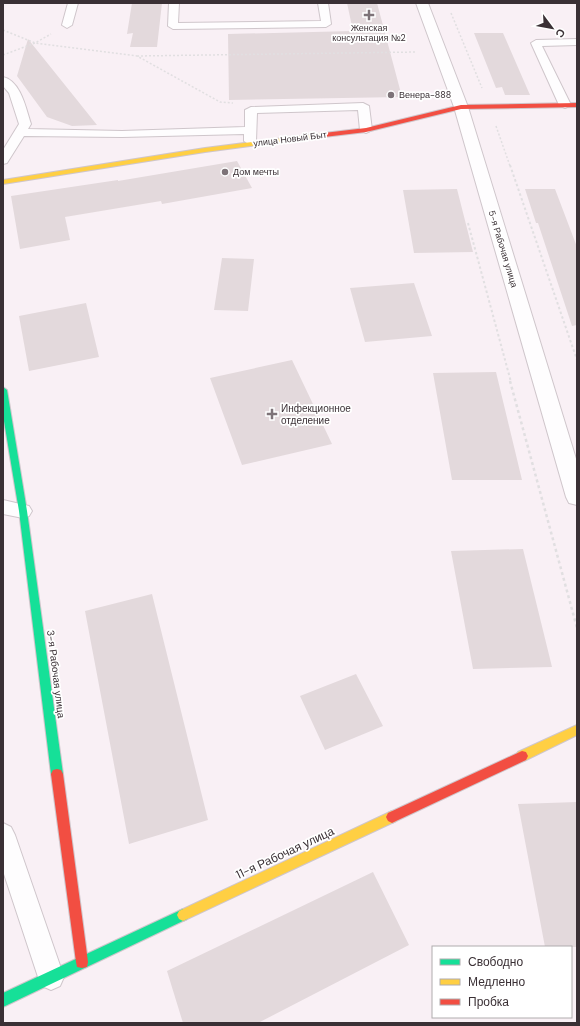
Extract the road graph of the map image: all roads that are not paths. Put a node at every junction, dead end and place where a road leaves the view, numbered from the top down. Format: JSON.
{"nodes":[{"id":1,"x":73,"y":3,"type":"edge"},
{"id":2,"x":174,"y":3,"type":"edge"},
{"id":3,"x":323,"y":3,"type":"edge"},
{"id":4,"x":422,"y":3,"type":"edge"},
{"id":5,"x":67,"y":25,"type":"road end"},
{"id":6,"x":577,"y":42,"type":"edge"},
{"id":7,"x":3,"y":80,"type":"edge"},
{"id":8,"x":565,"y":105,"type":"junction"},
{"id":9,"x":577,"y":105,"type":"edge"},
{"id":10,"x":462,"y":107,"type":"junction"},
{"id":11,"x":250,"y":130,"type":"junction"},
{"id":12,"x":366,"y":130,"type":"junction"},
{"id":13,"x":21,"y":132,"type":"junction"},
{"id":14,"x":249,"y":144,"type":"junction"},
{"id":15,"x":3,"y":160,"type":"edge"},
{"id":16,"x":3,"y":182,"type":"edge"},
{"id":17,"x":3,"y":390,"type":"edge"},
{"id":18,"x":577,"y":497,"type":"edge"},
{"id":19,"x":3,"y":507,"type":"edge"},
{"id":20,"x":23,"y":511,"type":"junction"},
{"id":21,"x":577,"y":730,"type":"edge"},
{"id":22,"x":3,"y":835,"type":"edge"},
{"id":23,"x":82,"y":962,"type":"junction"},
{"id":24,"x":51,"y":977,"type":"junction"},
{"id":25,"x":3,"y":1000,"type":"edge"}],
"edges":[{"from":1,"to":5,"type":"lane"},
{"from":2,"to":3,"type":"lane"},
{"from":4,"to":10,"type":"street","name":"5-я Рабочая улица"},
{"from":6,"to":8,"type":"lane"},
{"from":7,"to":13,"type":"lane"},
{"from":8,"to":9,"type":"street","name":"улица Новый Быт"},
{"from":8,"to":10,"type":"street","name":"улица Новый Быт"},
{"from":10,"to":12,"type":"street","name":"улица Новый Быт"},
{"from":10,"to":18,"type":"street","name":"5-я Рабочая улица"},
{"from":11,"to":12,"type":"lane"},
{"from":11,"to":13,"type":"lane"},
{"from":11,"to":14,"type":"lane"},
{"from":12,"to":14,"type":"street","name":"улица Новый Быт"},
{"from":13,"to":15,"type":"lane"},
{"from":14,"to":16,"type":"street","name":"улица Новый Быт"},
{"from":17,"to":20,"type":"street","name":"3-я Рабочая улица"},
{"from":19,"to":20,"type":"lane"},
{"from":20,"to":23,"type":"street","name":"3-я Рабочая улица"},
{"from":21,"to":23,"type":"street","name":"11-я Рабочая улица"},
{"from":22,"to":24,"type":"lane"},
{"from":23,"to":24,"type":"street","name":"11-я Рабочая улица"},
{"from":24,"to":25,"type":"street","name":"11-я Рабочая улица"}]}
